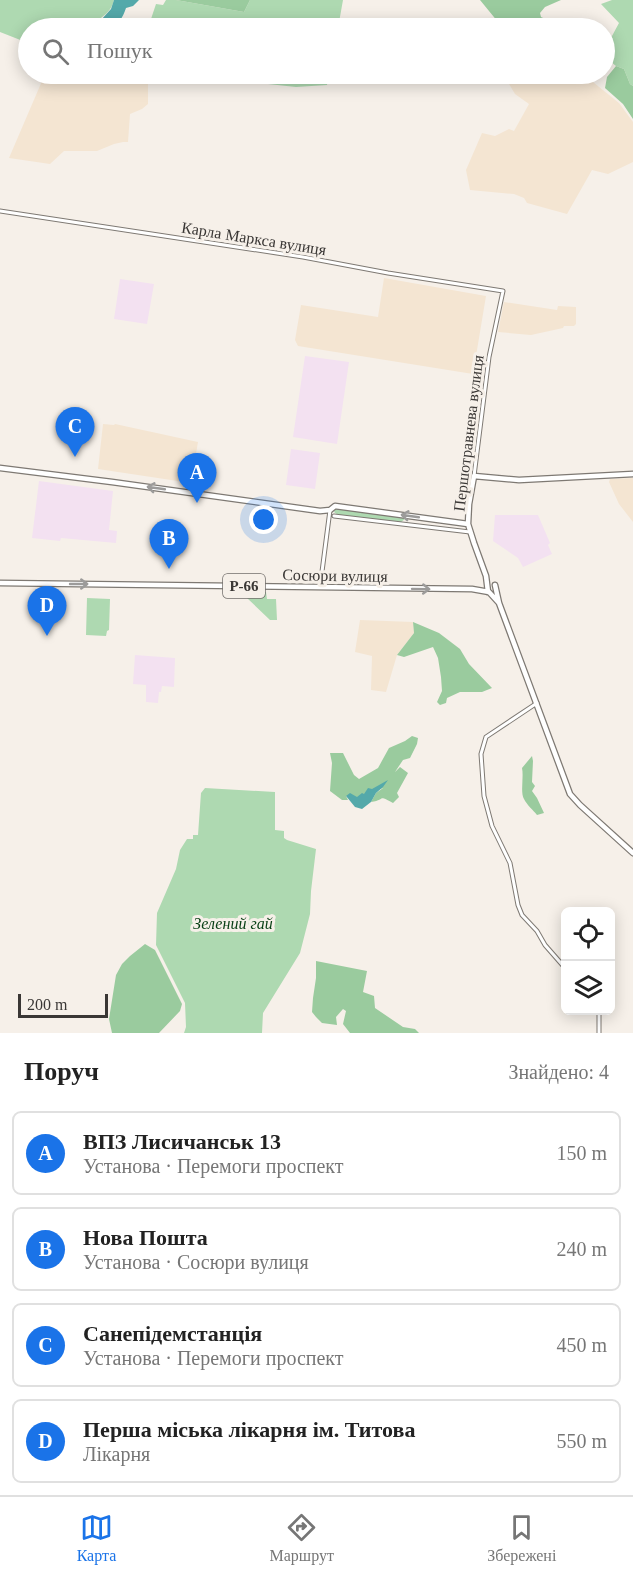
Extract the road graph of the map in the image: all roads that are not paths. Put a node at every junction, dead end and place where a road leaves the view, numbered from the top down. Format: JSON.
{"nodes":[{"id":1,"x":0,"y":211,"type":"edge"},
{"id":2,"x":504,"y":291,"type":"joint"},
{"id":3,"x":0,"y":468,"type":"edge"},
{"id":4,"x":633,"y":474,"type":"edge"},
{"id":5,"x":474,"y":476,"type":"junction"},
{"id":6,"x":330,"y":510,"type":"junction"},
{"id":7,"x":333,"y":516,"type":"junction"},
{"id":8,"x":328,"y":521,"type":"junction"},
{"id":9,"x":468,"y":524,"type":"junction"},
{"id":10,"x":470,"y":532,"type":"junction"},
{"id":11,"x":0,"y":583,"type":"edge"},
{"id":12,"x":320,"y":587,"type":"junction"},
{"id":13,"x":491,"y":589,"type":"junction"},
{"id":14,"x":537,"y":703,"type":"junction"},
{"id":15,"x":633,"y":853,"type":"edge"},
{"id":16,"x":561,"y":963,"type":"edge"},
{"id":17,"x":599,"y":1015,"type":"edge"},
{"id":18,"x":599,"y":1033,"type":"edge"}],
"edges":[{"from":1,"to":2,"type":"street","name":"Карла Маркса вулиця"},
{"from":2,"to":5,"type":"street","name":"Першотравнева вулиця"},
{"from":6,"to":3,"type":"main road","one_way":true},
{"from":4,"to":5,"type":"main road"},
{"from":5,"to":9,"type":"main road","name":"Першотравнева вулиця"},
{"from":6,"to":7,"type":"street"},
{"from":6,"to":8,"type":"street"},
{"from":9,"to":6,"type":"main road","one_way":true},
{"from":7,"to":8,"type":"street"},
{"from":7,"to":10,"type":"street"},
{"from":8,"to":12,"type":"street"},
{"from":9,"to":10,"type":"main road","name":"Першотравнева вулиця"},
{"from":10,"to":13,"type":"main road","name":"Першотравнева вулиця"},
{"from":11,"to":12,"type":"main road","name":"Сосюри вулиця","number":"Р-66","one_way":true},
{"from":12,"to":13,"type":"main road","name":"Сосюри вулиця","number":"Р-66","one_way":true},
{"from":13,"to":14,"type":"main road"},
{"from":14,"to":15,"type":"main road"},
{"from":14,"to":16,"type":"street"},
{"from":17,"to":18,"type":"street"}]}
